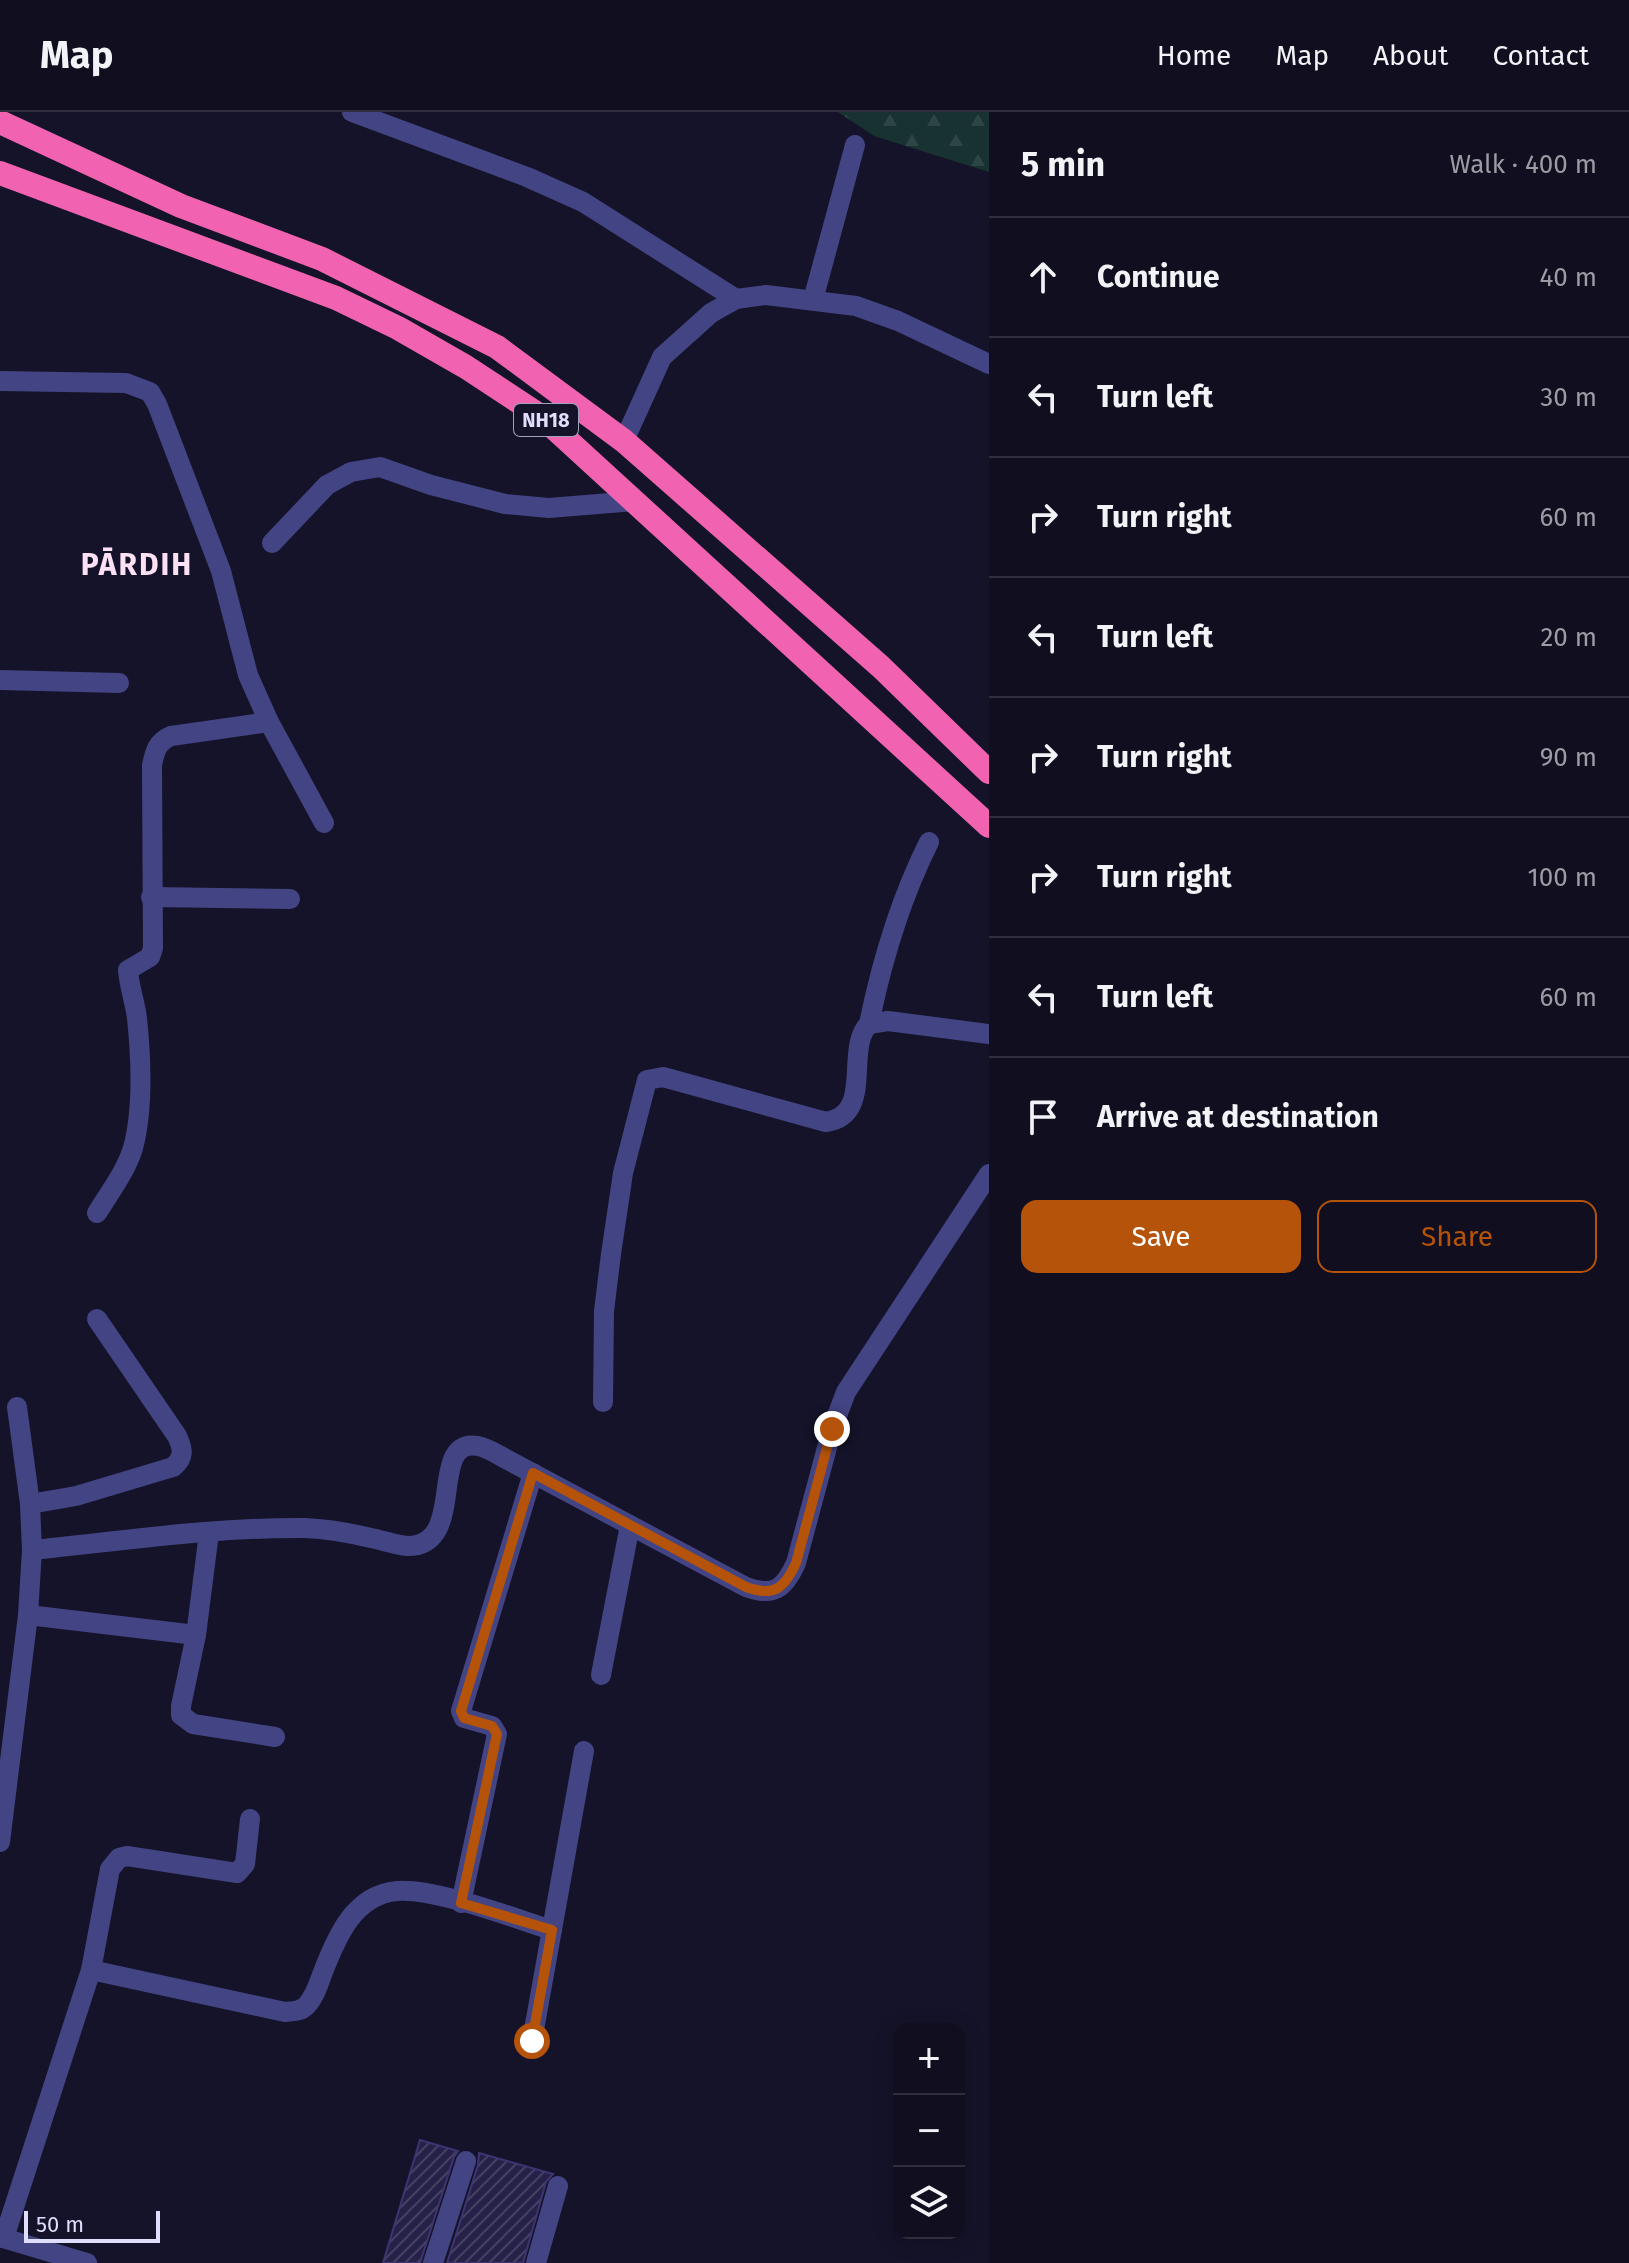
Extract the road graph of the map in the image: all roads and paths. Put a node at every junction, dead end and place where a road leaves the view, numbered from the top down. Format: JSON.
{"nodes":[{"id":1,"x":352,"y":112,"type":"edge"},
{"id":2,"x":0,"y":122,"type":"edge"},
{"id":3,"x":855,"y":145,"type":"dead end"},
{"id":4,"x":0,"y":173,"type":"edge"},
{"id":5,"x":736,"y":299,"type":"junction"},
{"id":6,"x":813,"y":300,"type":"junction"},
{"id":7,"x":989,"y":364,"type":"edge"},
{"id":8,"x":0,"y":381,"type":"edge"},
{"id":9,"x":624,"y":441,"type":"junction"},
{"id":10,"x":635,"y":501,"type":"junction"},
{"id":11,"x":272,"y":543,"type":"dead end"},
{"id":12,"x":881,"y":667,"type":"junction"},
{"id":13,"x":0,"y":680,"type":"edge"},
{"id":14,"x":119,"y":683,"type":"dead end"},
{"id":15,"x":849,"y":697,"type":"junction"},
{"id":16,"x":269,"y":722,"type":"junction"},
{"id":17,"x":989,"y":772,"type":"edge"},
{"id":18,"x":324,"y":823,"type":"dead end"},
{"id":19,"x":989,"y":826,"type":"edge"},
{"id":20,"x":929,"y":842,"type":"dead end"},
{"id":21,"x":151,"y":897,"type":"junction"},
{"id":22,"x":290,"y":899,"type":"dead end"},
{"id":23,"x":869,"y":1024,"type":"junction"},
{"id":24,"x":989,"y":1034,"type":"edge"},
{"id":25,"x":989,"y":1174,"type":"edge"},
{"id":26,"x":97,"y":1213,"type":"dead end"},
{"id":27,"x":97,"y":1319,"type":"dead end"},
{"id":28,"x":603,"y":1402,"type":"dead end"},
{"id":29,"x":17,"y":1407,"type":"dead end"},
{"id":30,"x":533,"y":1473,"type":"junction"},
{"id":31,"x":30,"y":1504,"type":"junction"},
{"id":32,"x":630,"y":1525,"type":"junction"},
{"id":33,"x":209,"y":1533,"type":"junction"},
{"id":34,"x":32,"y":1550,"type":"junction"},
{"id":35,"x":28,"y":1615,"type":"junction"},
{"id":36,"x":196,"y":1635,"type":"junction"},
{"id":37,"x":601,"y":1675,"type":"dead end"},
{"id":38,"x":9,"y":1692,"type":"edge"},
{"id":39,"x":275,"y":1737,"type":"dead end"},
{"id":40,"x":584,"y":1751,"type":"dead end"},
{"id":41,"x":250,"y":1819,"type":"dead end"},
{"id":42,"x":0,"y":1842,"type":"edge"},
{"id":43,"x":461,"y":1903,"type":"junction"},
{"id":44,"x":552,"y":1930,"type":"junction"},
{"id":45,"x":91,"y":1970,"type":"junction"},
{"id":46,"x":532,"y":2041,"type":"dead end"},
{"id":47,"x":466,"y":2161,"type":"dead end"},
{"id":48,"x":558,"y":2186,"type":"dead end"},
{"id":49,"x":2,"y":2238,"type":"edge"},
{"id":50,"x":87,"y":2263,"type":"edge"},
{"id":51,"x":433,"y":2263,"type":"edge"},
{"id":52,"x":536,"y":2263,"type":"edge"}],
"edges":[{"from":1,"to":5,"type":"street"},
{"from":2,"to":9,"type":"highway","number":"NH18"},
{"from":3,"to":6,"type":"street"},
{"from":4,"to":10,"type":"highway","number":"NH18"},
{"from":5,"to":6,"type":"street"},
{"from":5,"to":9,"type":"street"},
{"from":6,"to":7,"type":"street"},
{"from":8,"to":16,"type":"street"},
{"from":9,"to":12,"type":"highway","number":"NH18"},
{"from":10,"to":11,"type":"street"},
{"from":10,"to":15,"type":"highway","number":"NH18"},
{"from":12,"to":15,"type":"highway"},
{"from":12,"to":17,"type":"highway","number":"NH18"},
{"from":13,"to":14,"type":"street"},
{"from":15,"to":19,"type":"highway","number":"NH18"},
{"from":16,"to":18,"type":"street"},
{"from":16,"to":21,"type":"street"},
{"from":20,"to":23,"type":"street"},
{"from":21,"to":22,"type":"street"},
{"from":21,"to":26,"type":"street"},
{"from":23,"to":24,"type":"street"},
{"from":23,"to":28,"type":"street"},
{"from":25,"to":32,"type":"street"},
{"from":27,"to":31,"type":"street"},
{"from":29,"to":31,"type":"street"},
{"from":30,"to":32,"type":"street"},
{"from":30,"to":33,"type":"street"},
{"from":30,"to":43,"type":"street"},
{"from":31,"to":34,"type":"street"},
{"from":32,"to":37,"type":"street"},
{"from":33,"to":34,"type":"street"},
{"from":33,"to":36,"type":"street"},
{"from":34,"to":35,"type":"street"},
{"from":35,"to":36,"type":"street"},
{"from":35,"to":38,"type":"street"},
{"from":36,"to":39,"type":"street"},
{"from":38,"to":42,"type":"street"},
{"from":40,"to":44,"type":"street"},
{"from":41,"to":45,"type":"street"},
{"from":43,"to":44,"type":"street"},
{"from":43,"to":45,"type":"street"},
{"from":44,"to":46,"type":"street"},
{"from":45,"to":49,"type":"street"},
{"from":47,"to":51,"type":"street"},
{"from":48,"to":52,"type":"street"},
{"from":49,"to":50,"type":"street"}]}
